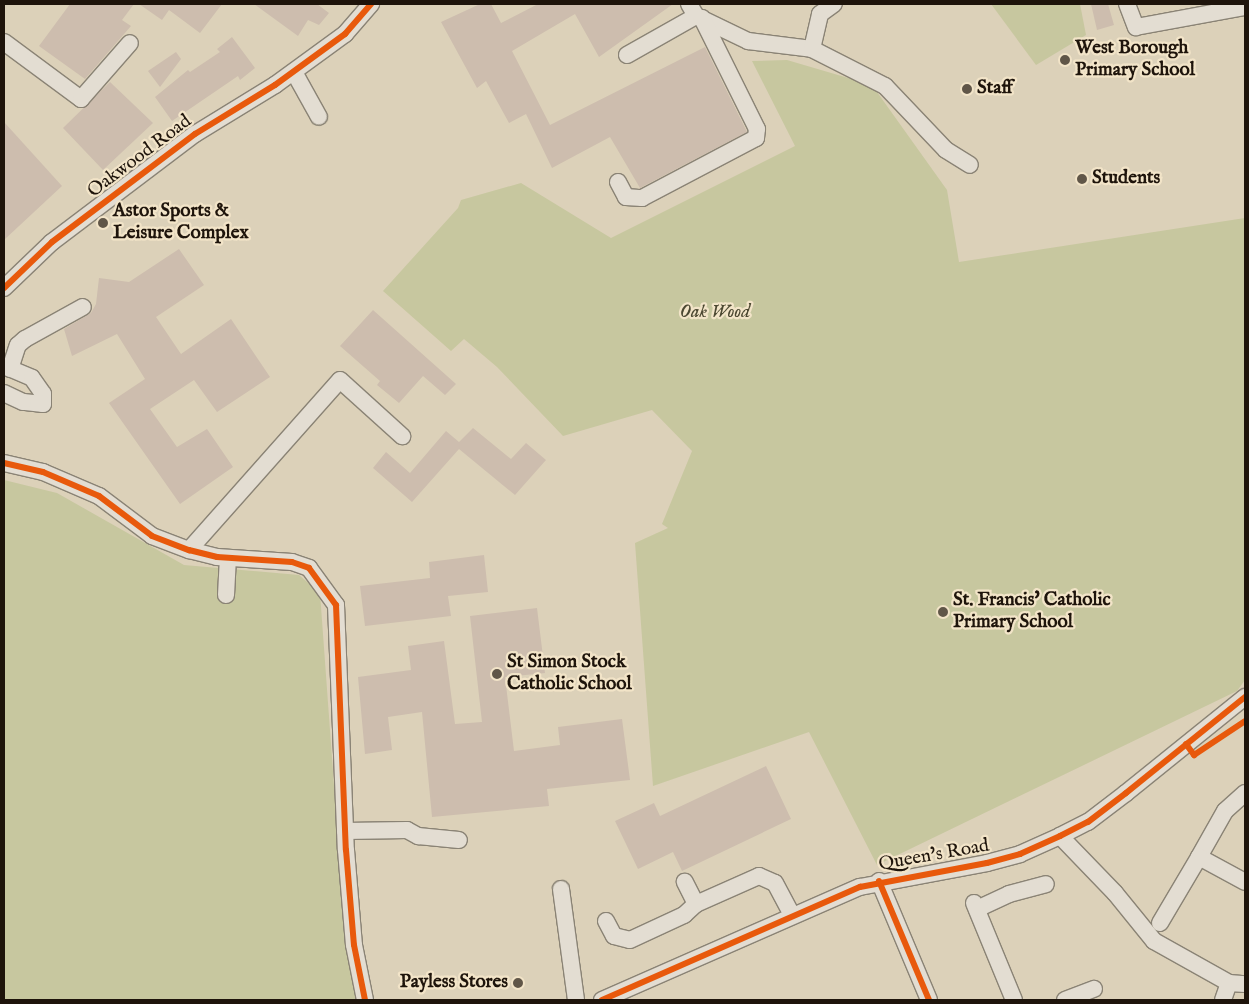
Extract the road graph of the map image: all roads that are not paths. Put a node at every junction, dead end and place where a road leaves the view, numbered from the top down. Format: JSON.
{"nodes":[{"id":1,"x":371,"y":4,"type":"edge"},
{"id":2,"x":834,"y":4,"type":"edge"},
{"id":3,"x":1127,"y":4,"type":"edge"},
{"id":4,"x":1245,"y":7,"type":"edge"},
{"id":5,"x":696,"y":13,"type":"edge"},
{"id":6,"x":4,"y":42,"type":"edge"},
{"id":7,"x":130,"y":43,"type":"dead end"},
{"id":8,"x":812,"y":49,"type":"junction"},
{"id":9,"x":628,"y":55,"type":"dead end"},
{"id":10,"x":294,"y":72,"type":"junction"},
{"id":11,"x":319,"y":117,"type":"dead end"},
{"id":12,"x":970,"y":165,"type":"dead end"},
{"id":13,"x":618,"y":182,"type":"dead end"},
{"id":14,"x":4,"y":288,"type":"edge"},
{"id":15,"x":83,"y":307,"type":"dead end"},
{"id":16,"x":7,"y":368,"type":"edge"},
{"id":17,"x":4,"y":393,"type":"edge"},
{"id":18,"x":402,"y":436,"type":"dead end"},
{"id":19,"x":4,"y":463,"type":"edge"},
{"id":20,"x":189,"y":550,"type":"junction"},
{"id":21,"x":228,"y":558,"type":"junction"},
{"id":22,"x":226,"y":595,"type":"dead end"},
{"id":23,"x":1245,"y":697,"type":"edge"},
{"id":24,"x":1245,"y":793,"type":"edge"},
{"id":25,"x":345,"y":831,"type":"junction"},
{"id":26,"x":1060,"y":836,"type":"junction"},
{"id":27,"x":459,"y":840,"type":"dead end"},
{"id":28,"x":1205,"y":860,"type":"junction"},
{"id":29,"x":879,"y":881,"type":"junction"},
{"id":30,"x":685,"y":882,"type":"dead end"},
{"id":31,"x":1245,"y":882,"type":"edge"},
{"id":32,"x":1046,"y":884,"type":"dead end"},
{"id":33,"x":561,"y":889,"type":"dead end"},
{"id":34,"x":696,"y":904,"type":"junction"},
{"id":35,"x":792,"y":915,"type":"junction"},
{"id":36,"x":606,"y":921,"type":"dead end"},
{"id":37,"x":1160,"y":923,"type":"dead end"},
{"id":38,"x":1237,"y":984,"type":"edge"},
{"id":39,"x":365,"y":1000,"type":"edge"},
{"id":40,"x":576,"y":1000,"type":"edge"},
{"id":41,"x":602,"y":1000,"type":"edge"},
{"id":42,"x":930,"y":1000,"type":"edge"},
{"id":43,"x":1014,"y":1000,"type":"edge"},
{"id":44,"x":1223,"y":1000,"type":"edge"}],
"edges":[{"from":1,"to":10,"type":"street","name":"Oakwood Road"},
{"from":2,"to":8,"type":"street"},
{"from":3,"to":4,"type":"street"},
{"from":5,"to":8,"type":"street"},
{"from":5,"to":9,"type":"street"},
{"from":5,"to":13,"type":"street"},
{"from":6,"to":7,"type":"street"},
{"from":8,"to":12,"type":"street"},
{"from":10,"to":11,"type":"street"},
{"from":10,"to":14,"type":"street","name":"Oakwood Road"},
{"from":15,"to":16,"type":"street"},
{"from":16,"to":17,"type":"street"},
{"from":18,"to":20,"type":"street"},
{"from":19,"to":20,"type":"street"},
{"from":20,"to":21,"type":"street"},
{"from":21,"to":22,"type":"street"},
{"from":21,"to":25,"type":"street"},
{"from":23,"to":26,"type":"street","name":"Queen's Road"},
{"from":24,"to":28,"type":"street"},
{"from":25,"to":27,"type":"street"},
{"from":25,"to":39,"type":"street"},
{"from":26,"to":29,"type":"street","name":"Queen's Road"},
{"from":26,"to":38,"type":"street"},
{"from":28,"to":31,"type":"street"},
{"from":28,"to":37,"type":"street"},
{"from":29,"to":35,"type":"street","name":"Queen's Road"},
{"from":29,"to":42,"type":"street"},
{"from":30,"to":34,"type":"street"},
{"from":32,"to":43,"type":"street"},
{"from":33,"to":40,"type":"street"},
{"from":34,"to":35,"type":"street"},
{"from":34,"to":36,"type":"street"},
{"from":35,"to":41,"type":"street","name":"Queen's Road"},
{"from":38,"to":44,"type":"street"}]}
